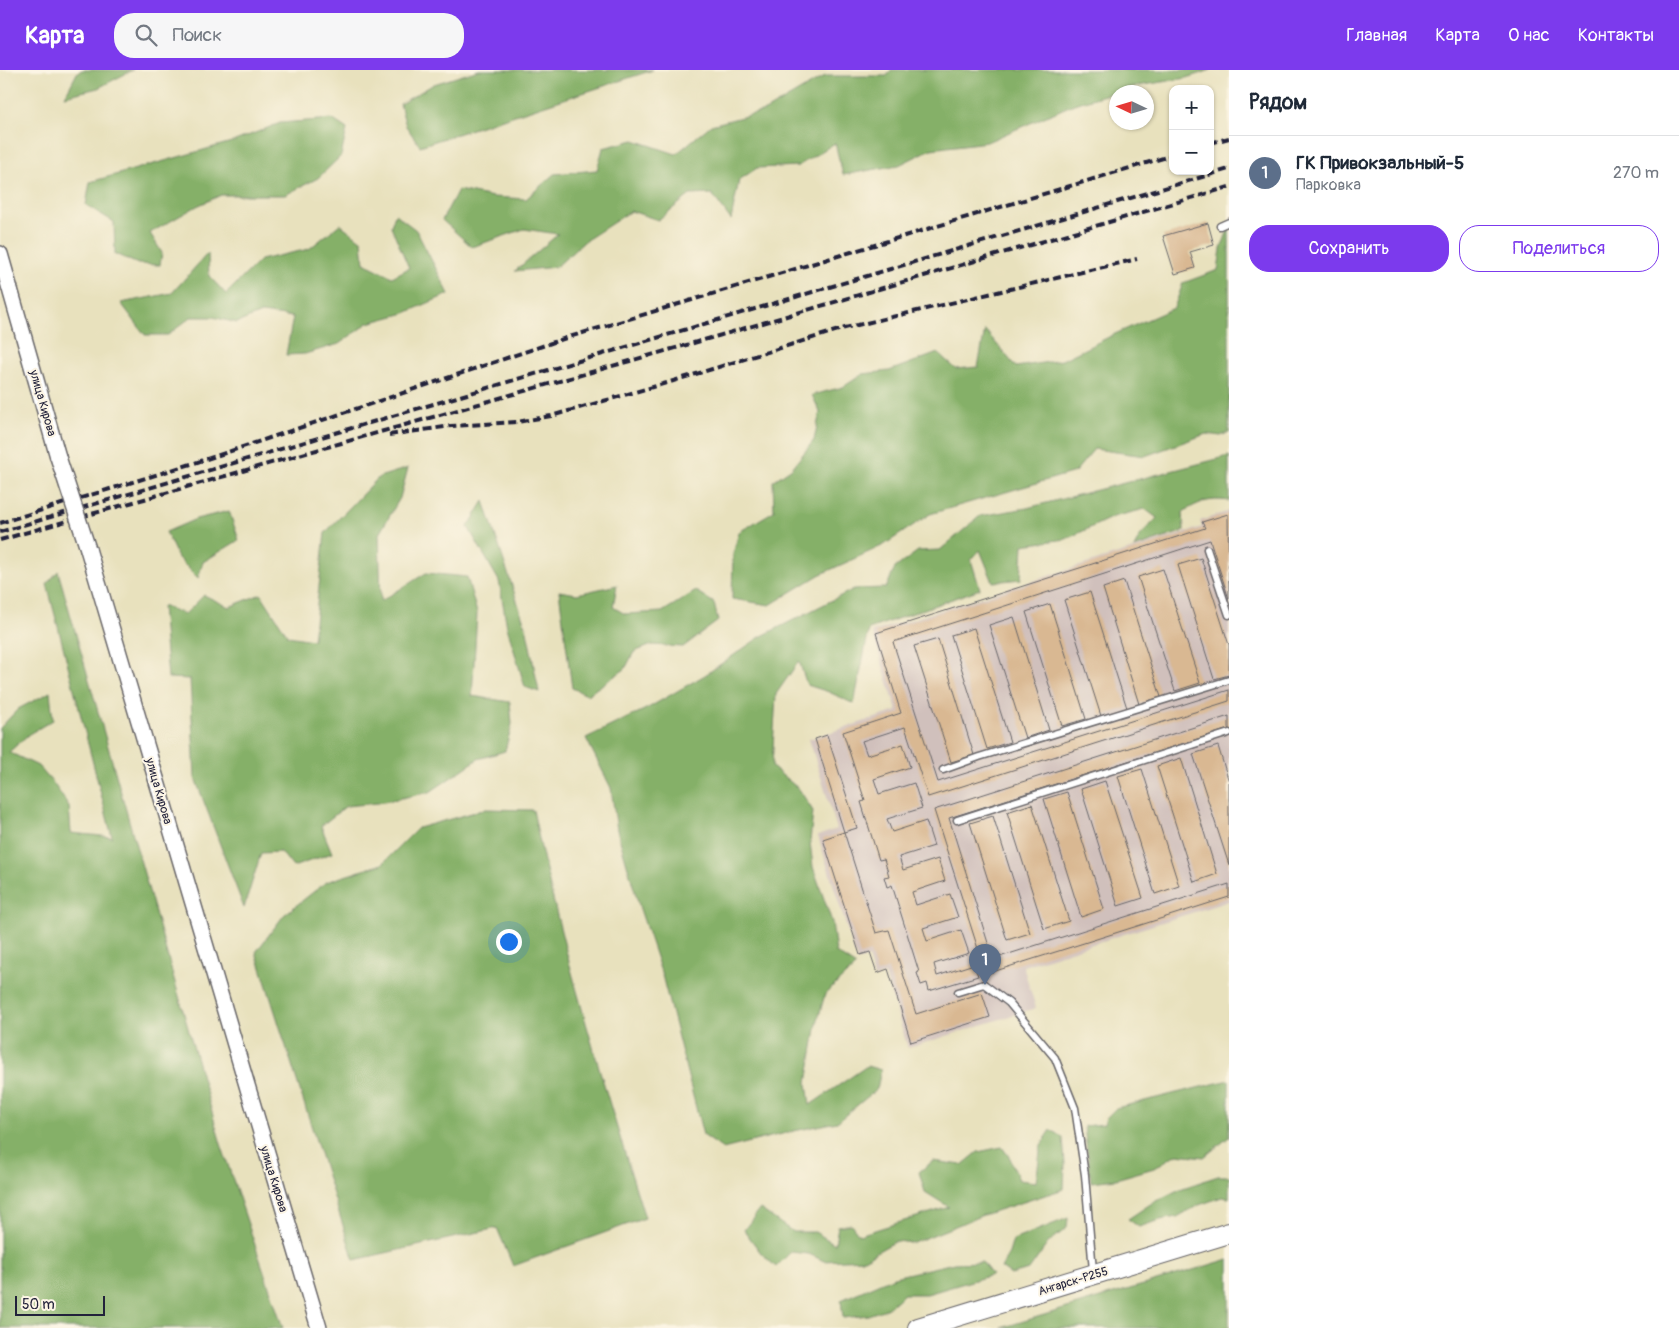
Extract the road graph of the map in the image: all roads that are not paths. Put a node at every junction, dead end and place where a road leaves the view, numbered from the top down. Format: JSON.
{"nodes":[{"id":1,"x":1229,"y":222,"type":"edge"},
{"id":2,"x":1220,"y":226,"type":"dead end"},
{"id":3,"x":0,"y":254,"type":"edge"},
{"id":4,"x":1207,"y":549,"type":"dead end"},
{"id":5,"x":1229,"y":614,"type":"edge"},
{"id":6,"x":1229,"y":680,"type":"edge"},
{"id":7,"x":1229,"y":733,"type":"edge"},
{"id":8,"x":943,"y":770,"type":"dead end"},
{"id":9,"x":957,"y":820,"type":"dead end"},
{"id":10,"x":958,"y":992,"type":"dead end"},
{"id":11,"x":1229,"y":1233,"type":"edge"},
{"id":12,"x":1093,"y":1275,"type":"junction"},
{"id":13,"x":319,"y":1328,"type":"edge"},
{"id":14,"x":918,"y":1328,"type":"edge"}],
"edges":[{"from":1,"to":2,"type":"lane"},
{"from":3,"to":13,"type":"street","name":"улица Кирова","bridge":true},
{"from":4,"to":5,"type":"lane"},
{"from":6,"to":8,"type":"lane"},
{"from":7,"to":9,"type":"lane"},
{"from":10,"to":12,"type":"lane"},
{"from":11,"to":12,"type":"main road","name":"Ангарск-Р255"},
{"from":12,"to":14,"type":"main road","name":"Ангарск-Р255"}]}
